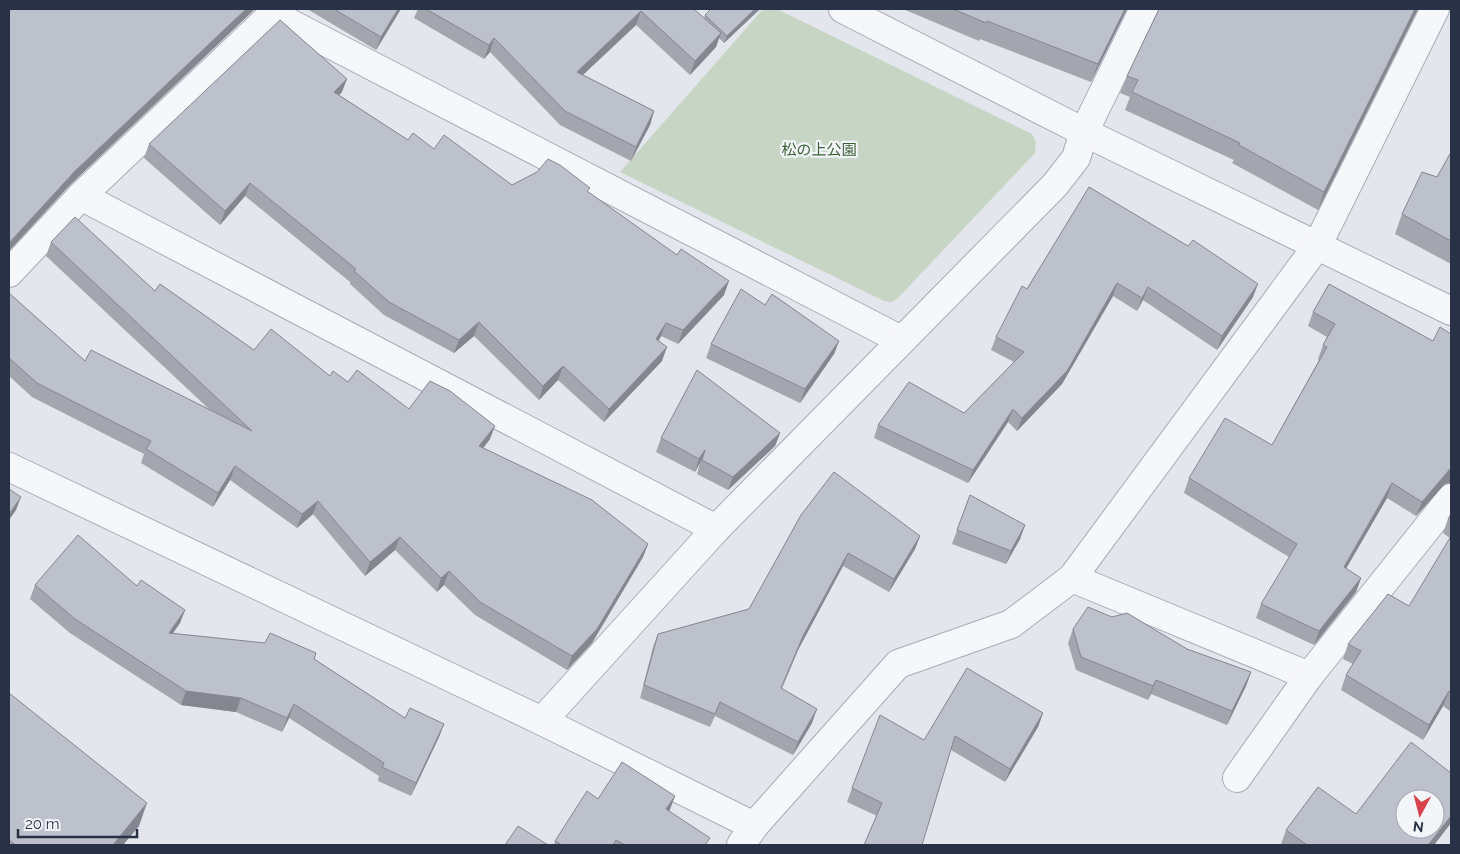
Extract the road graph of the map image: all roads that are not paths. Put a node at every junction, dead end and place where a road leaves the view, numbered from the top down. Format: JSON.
{"nodes":[{"id":1,"x":843,"y":9,"type":"edge"},
{"id":2,"x":1144,"y":9,"type":"edge"},
{"id":3,"x":1435,"y":9,"type":"edge"},
{"id":4,"x":275,"y":12,"type":"edge"},
{"id":5,"x":1084,"y":132,"type":"junction"},
{"id":6,"x":81,"y":196,"type":"junction"},
{"id":7,"x":1318,"y":246,"type":"junction"},
{"id":8,"x":10,"y":270,"type":"edge"},
{"id":9,"x":1451,"y":311,"type":"edge"},
{"id":10,"x":901,"y":340,"type":"junction"},
{"id":11,"x":9,"y":467,"type":"edge"},
{"id":12,"x":1451,"y":498,"type":"edge"},
{"id":13,"x":716,"y":529,"type":"junction"},
{"id":14,"x":1072,"y":578,"type":"junction"},
{"id":15,"x":1310,"y":676,"type":"junction"},
{"id":16,"x":542,"y":721,"type":"junction"},
{"id":17,"x":1237,"y":778,"type":"dead end"},
{"id":18,"x":748,"y":836,"type":"edge"}],
"edges":[{"from":1,"to":5,"type":"street"},
{"from":2,"to":5,"type":"street"},
{"from":3,"to":7,"type":"street"},
{"from":4,"to":6,"type":"street"},
{"from":4,"to":10,"type":"street"},
{"from":5,"to":7,"type":"street"},
{"from":5,"to":10,"type":"street"},
{"from":6,"to":8,"type":"street"},
{"from":6,"to":13,"type":"street"},
{"from":7,"to":9,"type":"street"},
{"from":7,"to":14,"type":"street"},
{"from":10,"to":13,"type":"street"},
{"from":11,"to":16,"type":"street"},
{"from":12,"to":15,"type":"street"},
{"from":13,"to":16,"type":"street"},
{"from":14,"to":15,"type":"street"},
{"from":14,"to":18,"type":"street"},
{"from":15,"to":17,"type":"street"},
{"from":16,"to":18,"type":"street"}]}
